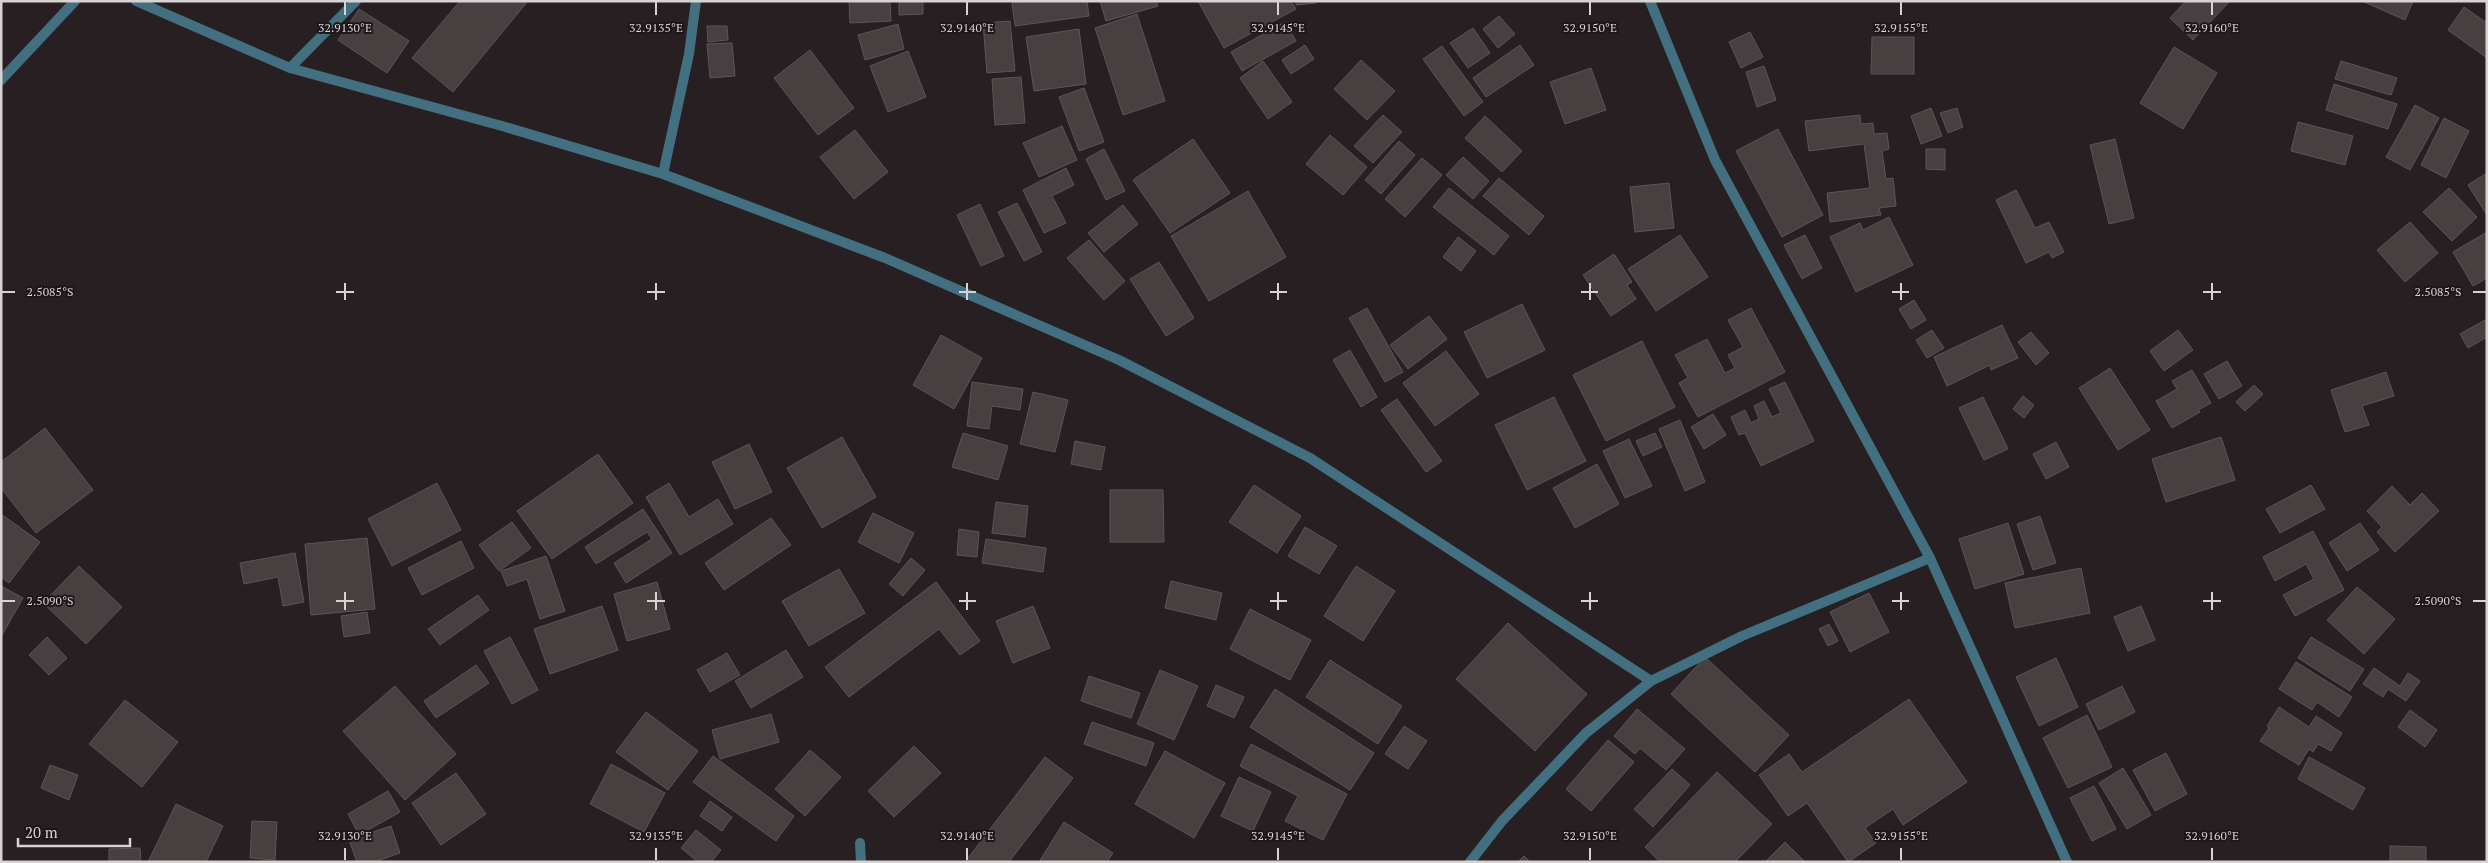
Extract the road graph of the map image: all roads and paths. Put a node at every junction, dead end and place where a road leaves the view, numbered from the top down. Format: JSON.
{"nodes":[{"id":1,"x":75,"y":1,"type":"edge"},
{"id":2,"x":136,"y":1,"type":"edge"},
{"id":3,"x":356,"y":1,"type":"edge"},
{"id":4,"x":696,"y":1,"type":"edge"},
{"id":5,"x":1650,"y":1,"type":"edge"},
{"id":6,"x":290,"y":68,"type":"junction"},
{"id":7,"x":1,"y":80,"type":"edge"},
{"id":8,"x":663,"y":174,"type":"junction"},
{"id":9,"x":1930,"y":558,"type":"junction"},
{"id":10,"x":1651,"y":681,"type":"junction"},
{"id":11,"x":860,"y":844,"type":"dead end"},
{"id":12,"x":861,"y":862,"type":"edge"},
{"id":13,"x":1470,"y":862,"type":"edge"},
{"id":14,"x":2067,"y":862,"type":"edge"}],
"edges":[{"from":1,"to":7,"type":"street"},
{"from":2,"to":6,"type":"street"},
{"from":3,"to":6,"type":"street"},
{"from":4,"to":8,"type":"street"},
{"from":5,"to":9,"type":"street"},
{"from":6,"to":8,"type":"street"},
{"from":8,"to":10,"type":"street"},
{"from":9,"to":10,"type":"street"},
{"from":9,"to":14,"type":"street"},
{"from":10,"to":13,"type":"street"},
{"from":11,"to":12,"type":"street"}]}
